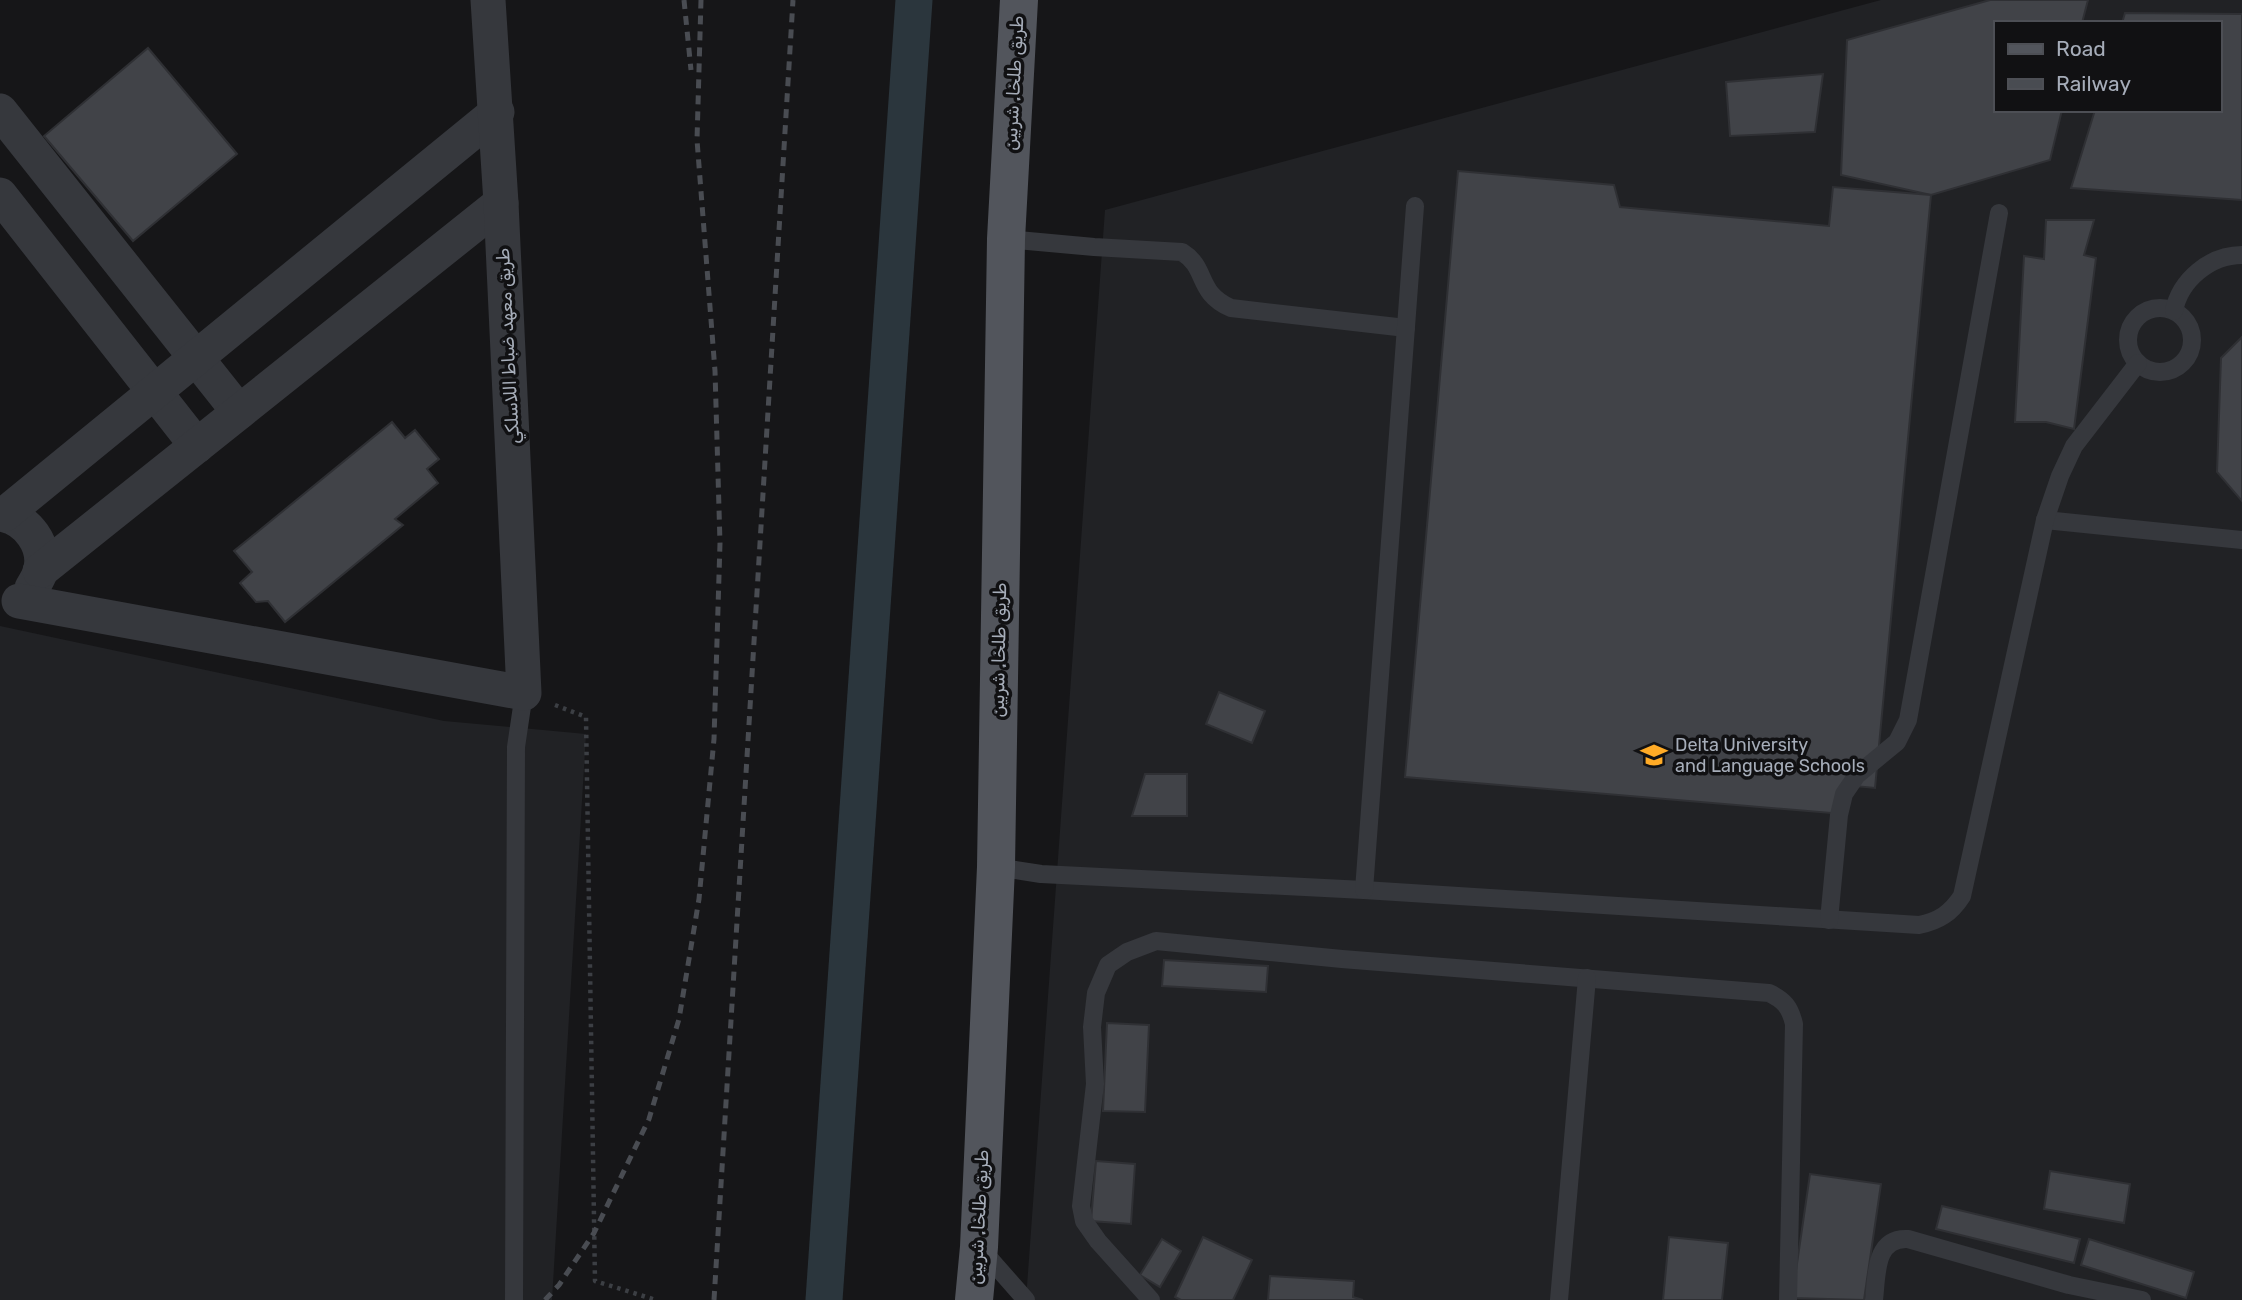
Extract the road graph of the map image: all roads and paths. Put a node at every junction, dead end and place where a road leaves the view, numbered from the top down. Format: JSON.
{"nodes":[{"id":1,"x":488,"y":0,"type":"edge"},
{"id":2,"x":1019,"y":0,"type":"edge"},
{"id":3,"x":0,"y":111,"type":"edge"},
{"id":4,"x":496,"y":112,"type":"junction"},
{"id":5,"x":0,"y":195,"type":"edge"},
{"id":6,"x":502,"y":203,"type":"junction"},
{"id":7,"x":1415,"y":206,"type":"dead end"},
{"id":8,"x":1999,"y":213,"type":"dead end"},
{"id":9,"x":1006,"y":239,"type":"junction"},
{"id":10,"x":2242,"y":256,"type":"edge"},
{"id":11,"x":2174,"y":311,"type":"junction"},
{"id":12,"x":1406,"y":328,"type":"junction"},
{"id":13,"x":197,"y":358,"type":"junction"},
{"id":14,"x":2138,"y":363,"type":"junction"},
{"id":15,"x":155,"y":391,"type":"junction"},
{"id":16,"x":239,"y":412,"type":"junction"},
{"id":17,"x":197,"y":446,"type":"junction"},
{"id":18,"x":3,"y":514,"type":"edge"},
{"id":19,"x":2045,"y":520,"type":"junction"},
{"id":20,"x":2242,"y":540,"type":"edge"},
{"id":21,"x":40,"y":571,"type":"junction"},
{"id":22,"x":9,"y":604,"type":"edge"},
{"id":23,"x":524,"y":693,"type":"junction"},
{"id":24,"x":996,"y":867,"type":"junction"},
{"id":25,"x":1364,"y":890,"type":"junction"},
{"id":26,"x":1829,"y":920,"type":"junction"},
{"id":27,"x":1587,"y":978,"type":"junction"},
{"id":28,"x":979,"y":1247,"type":"junction"},
{"id":29,"x":2067,"y":1293,"type":"edge"},
{"id":30,"x":514,"y":1300,"type":"edge"},
{"id":31,"x":656,"y":1300,"type":"edge"},
{"id":32,"x":974,"y":1300,"type":"edge"},
{"id":33,"x":1026,"y":1300,"type":"edge"},
{"id":34,"x":1152,"y":1300,"type":"edge"},
{"id":35,"x":1559,"y":1300,"type":"edge"},
{"id":36,"x":1788,"y":1300,"type":"edge"},
{"id":37,"x":1874,"y":1300,"type":"edge"},
{"id":38,"x":2142,"y":1300,"type":"edge"}],
"edges":[{"from":1,"to":4,"type":"street","name":"طريق معهد ضباط اللاسلكي"},
{"from":2,"to":9,"type":"main road","name":"طريق طلخا, شربين"},
{"from":3,"to":13,"type":"street"},
{"from":4,"to":6,"type":"street","name":"طريق معهد ضباط اللاسلكي"},
{"from":4,"to":13,"type":"street"},
{"from":5,"to":15,"type":"street"},
{"from":6,"to":16,"type":"street"},
{"from":6,"to":23,"type":"street","name":"طريق معهد ضباط اللاسلكي"},
{"from":7,"to":12,"type":"lane"},
{"from":8,"to":26,"type":"lane"},
{"from":9,"to":12,"type":"lane"},
{"from":9,"to":24,"type":"main road","name":"طريق طلخا, شربين"},
{"from":10,"to":11,"type":"lane"},
{"from":11,"to":14,"type":"lane"},
{"from":11,"to":14,"type":"lane"},
{"from":12,"to":25,"type":"lane"},
{"from":13,"to":15,"type":"street"},
{"from":13,"to":16,"type":"street"},
{"from":14,"to":19,"type":"lane"},
{"from":15,"to":17,"type":"street"},
{"from":15,"to":18,"type":"street"},
{"from":16,"to":17,"type":"street"},
{"from":17,"to":21,"type":"street"},
{"from":18,"to":21,"type":"street"},
{"from":19,"to":20,"type":"lane"},
{"from":19,"to":26,"type":"lane"},
{"from":21,"to":22,"type":"street"},
{"from":22,"to":23,"type":"street"},
{"from":23,"to":30,"type":"lane"},
{"from":23,"to":31,"type":"path"},
{"from":24,"to":25,"type":"lane"},
{"from":24,"to":28,"type":"main road","name":"طريق طلخا, شربين"},
{"from":25,"to":26,"type":"lane"},
{"from":27,"to":34,"type":"lane"},
{"from":27,"to":35,"type":"lane"},
{"from":27,"to":36,"type":"lane"},
{"from":28,"to":32,"type":"main road","name":"طريق طلخا, شربين"},
{"from":28,"to":33,"type":"lane"},
{"from":29,"to":37,"type":"lane"},
{"from":29,"to":38,"type":"lane"}]}
